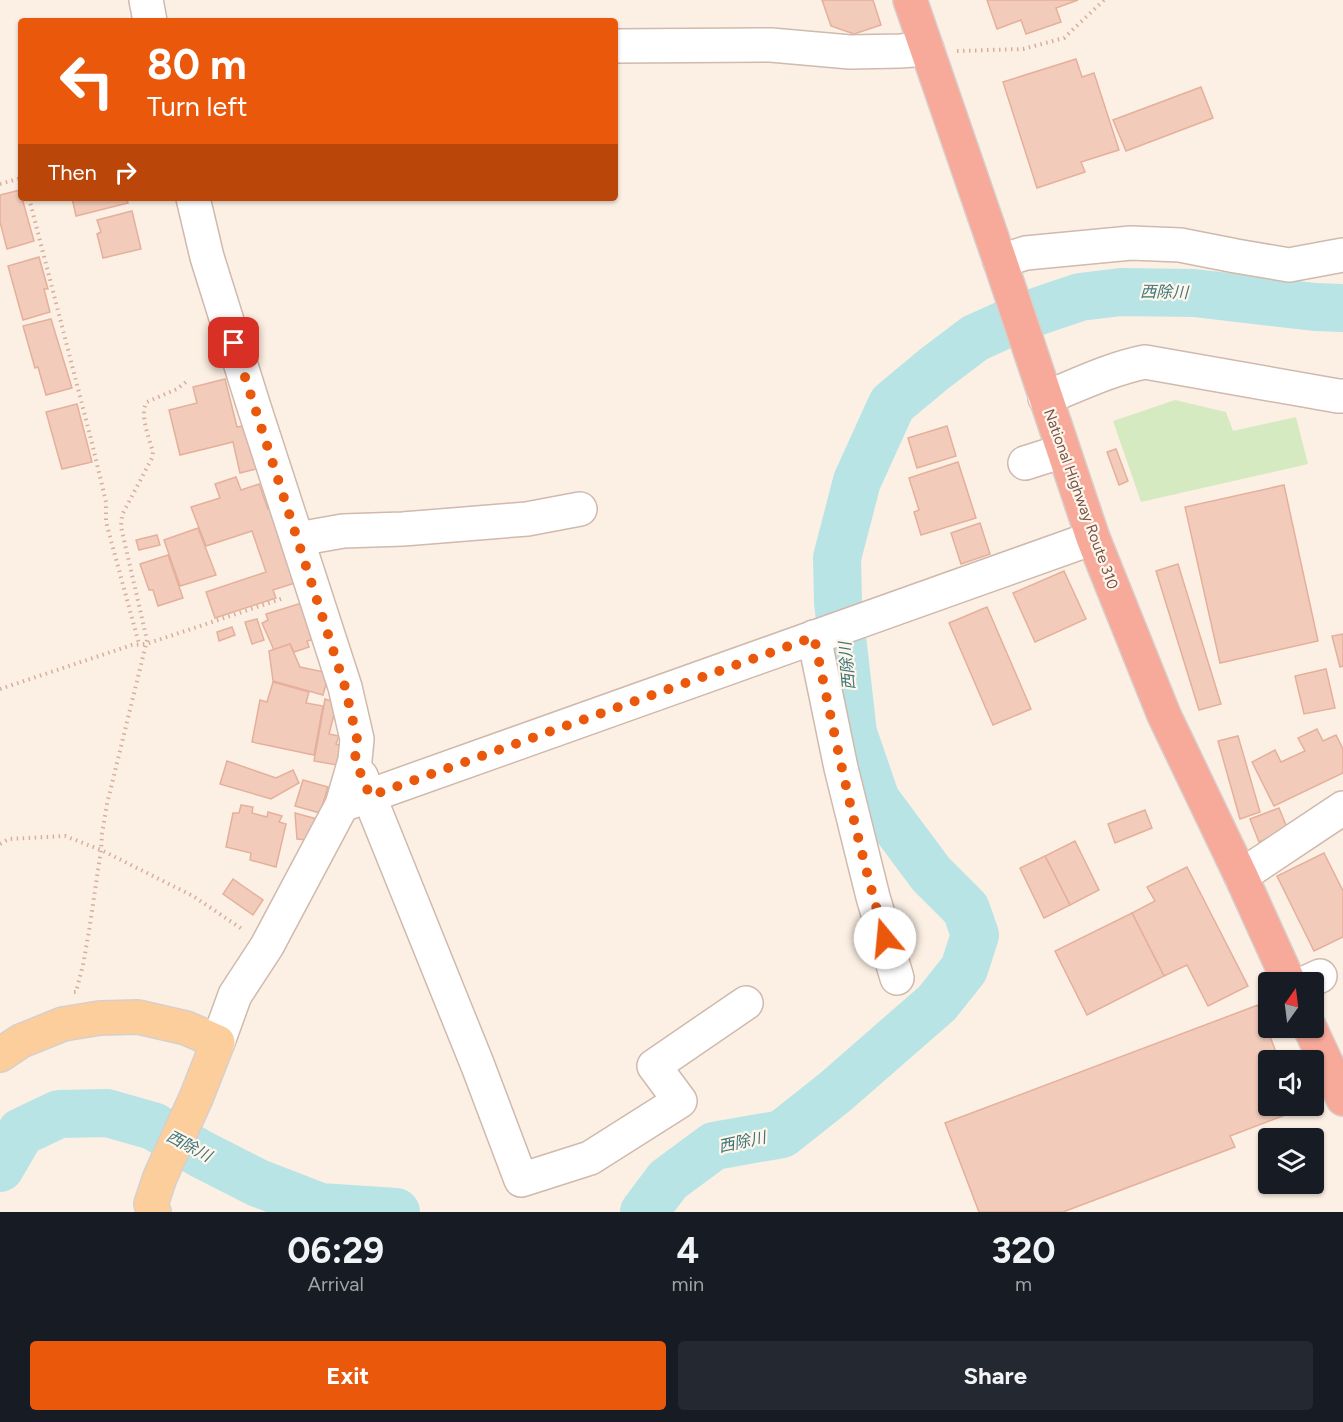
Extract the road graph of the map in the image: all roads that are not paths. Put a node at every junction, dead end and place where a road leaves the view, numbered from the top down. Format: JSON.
{"nodes":[{"id":1,"x":146,"y":0,"type":"edge"},
{"id":2,"x":910,"y":0,"type":"edge"},
{"id":3,"x":149,"y":18,"type":"edge"},
{"id":4,"x":618,"y":46,"type":"edge"},
{"id":5,"x":927,"y":48,"type":"junction"},
{"id":6,"x":194,"y":201,"type":"edge"},
{"id":7,"x":1343,"y":255,"type":"edge"},
{"id":8,"x":1003,"y":268,"type":"junction"},
{"id":9,"x":1041,"y":383,"type":"junction"},
{"id":10,"x":1343,"y":396,"type":"edge"},
{"id":11,"x":1063,"y":451,"type":"junction"},
{"id":12,"x":1025,"y":463,"type":"dead end"},
{"id":13,"x":580,"y":509,"type":"dead end"},
{"id":14,"x":1093,"y":538,"type":"junction"},
{"id":15,"x":298,"y":539,"type":"junction"},
{"id":16,"x":819,"y":636,"type":"junction"},
{"id":17,"x":356,"y":800,"type":"junction"},
{"id":18,"x":1343,"y":808,"type":"edge"},
{"id":19,"x":1241,"y":876,"type":"junction"},
{"id":20,"x":1301,"y":972,"type":"edge"},
{"id":21,"x":897,"y":978,"type":"dead end"},
{"id":22,"x":746,"y":1003,"type":"dead end"},
{"id":23,"x":1315,"y":1038,"type":"edge"},
{"id":24,"x":218,"y":1042,"type":"junction"},
{"id":25,"x":0,"y":1055,"type":"edge"},
{"id":26,"x":1343,"y":1099,"type":"edge"},
{"id":27,"x":154,"y":1212,"type":"edge"}],
"edges":[{"from":1,"to":3,"type":"street"},
{"from":2,"to":5,"type":"highway","name":"National Highway Route 310"},
{"from":4,"to":5,"type":"street"},
{"from":5,"to":8,"type":"highway","name":"National Highway Route 310"},
{"from":6,"to":15,"type":"street"},
{"from":7,"to":8,"type":"street"},
{"from":8,"to":9,"type":"highway","name":"National Highway Route 310"},
{"from":9,"to":10,"type":"street"},
{"from":9,"to":11,"type":"highway","name":"National Highway Route 310"},
{"from":11,"to":12,"type":"street"},
{"from":11,"to":14,"type":"highway","name":"National Highway Route 310"},
{"from":13,"to":15,"type":"street"},
{"from":14,"to":16,"type":"street"},
{"from":14,"to":19,"type":"highway","name":"National Highway Route 310"},
{"from":15,"to":17,"type":"street"},
{"from":16,"to":17,"type":"street"},
{"from":16,"to":21,"type":"street"},
{"from":17,"to":22,"type":"street"},
{"from":17,"to":24,"type":"street"},
{"from":18,"to":19,"type":"street"},
{"from":19,"to":20,"type":"highway","name":"National Highway Route 310"},
{"from":23,"to":26,"type":"highway"},
{"from":24,"to":25,"type":"main road"},
{"from":24,"to":27,"type":"main road"}]}
